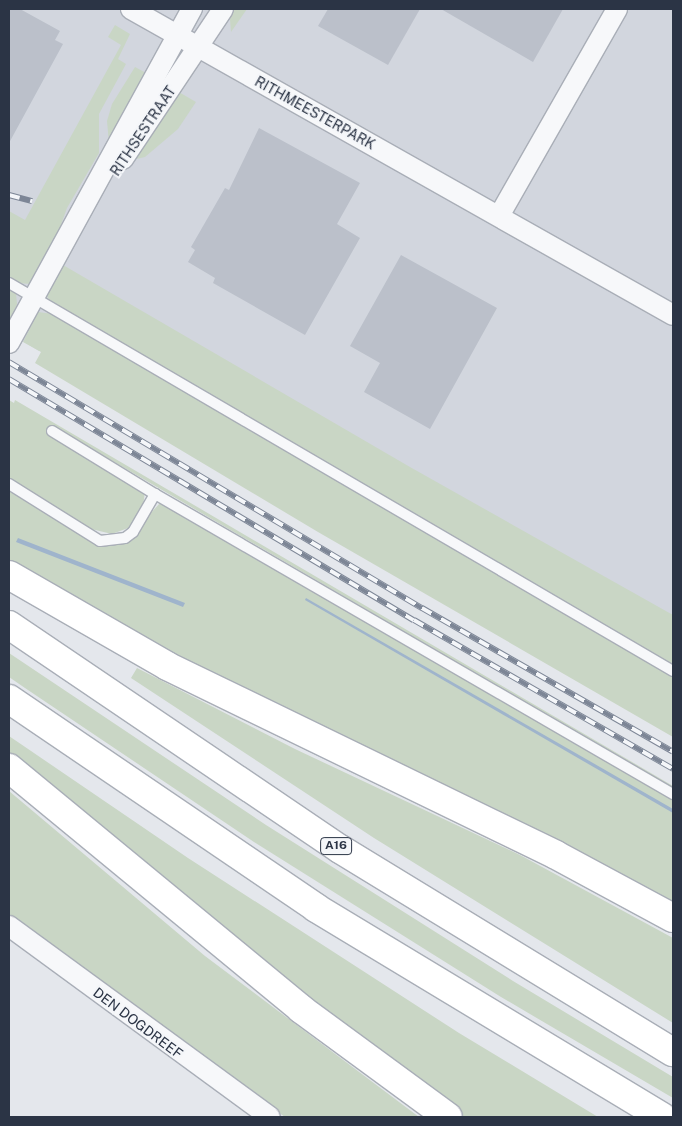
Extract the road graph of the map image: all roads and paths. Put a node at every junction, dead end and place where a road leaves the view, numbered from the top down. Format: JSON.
{"nodes":[{"id":1,"x":131,"y":9,"type":"edge"},
{"id":2,"x":192,"y":9,"type":"edge"},
{"id":3,"x":223,"y":9,"type":"edge"},
{"id":4,"x":617,"y":9,"type":"edge"},
{"id":5,"x":178,"y":35,"type":"junction"},
{"id":6,"x":200,"y":47,"type":"junction"},
{"id":7,"x":499,"y":216,"type":"junction"},
{"id":8,"x":60,"y":252,"type":"junction"},
{"id":9,"x":9,"y":283,"type":"edge"},
{"id":10,"x":34,"y":298,"type":"junction"},
{"id":11,"x":673,"y":315,"type":"edge"},
{"id":12,"x":9,"y":343,"type":"edge"},
{"id":13,"x":52,"y":431,"type":"dead end"},
{"id":14,"x":9,"y":484,"type":"edge"},
{"id":15,"x":156,"y":494,"type":"junction"},
{"id":16,"x":9,"y":575,"type":"edge"},
{"id":17,"x":9,"y":625,"type":"edge"},
{"id":18,"x":673,"y":672,"type":"edge"},
{"id":19,"x":9,"y":699,"type":"edge"},
{"id":20,"x":9,"y":768,"type":"edge"},
{"id":21,"x":673,"y":794,"type":"edge"},
{"id":22,"x":673,"y":918,"type":"edge"},
{"id":23,"x":9,"y":926,"type":"edge"},
{"id":24,"x":673,"y":1052,"type":"edge"},
{"id":25,"x":270,"y":1117,"type":"edge"},
{"id":26,"x":448,"y":1117,"type":"edge"},
{"id":27,"x":662,"y":1117,"type":"edge"}],
"edges":[{"from":1,"to":5,"type":"street","name":"RITHMEESTERPARK"},
{"from":2,"to":5,"type":"street","name":"RITHSESTRAAT"},
{"from":3,"to":6,"type":"street","name":"RITHSESTRAAT"},
{"from":4,"to":7,"type":"street"},
{"from":5,"to":6,"type":"street","name":"RITHMEESTERPARK"},
{"from":5,"to":8,"type":"street","name":"RITHSESTRAAT"},
{"from":6,"to":7,"type":"street","name":"RITHMEESTERPARK"},
{"from":6,"to":8,"type":"street","name":"RITHSESTRAAT"},
{"from":7,"to":11,"type":"street","name":"RITHMEESTERPARK"},
{"from":8,"to":10,"type":"street","name":"RITHSESTRAAT"},
{"from":9,"to":10,"type":"lane"},
{"from":10,"to":12,"type":"street","name":"RITHSESTRAAT"},
{"from":10,"to":18,"type":"lane"},
{"from":13,"to":15,"type":"lane"},
{"from":14,"to":15,"type":"lane"},
{"from":15,"to":21,"type":"lane"},
{"from":16,"to":22,"type":"highway"},
{"from":17,"to":24,"type":"highway","number":"A16"},
{"from":19,"to":27,"type":"highway"},
{"from":20,"to":26,"type":"highway"},
{"from":23,"to":25,"type":"street","name":"DEN DOGDREEF"}]}
